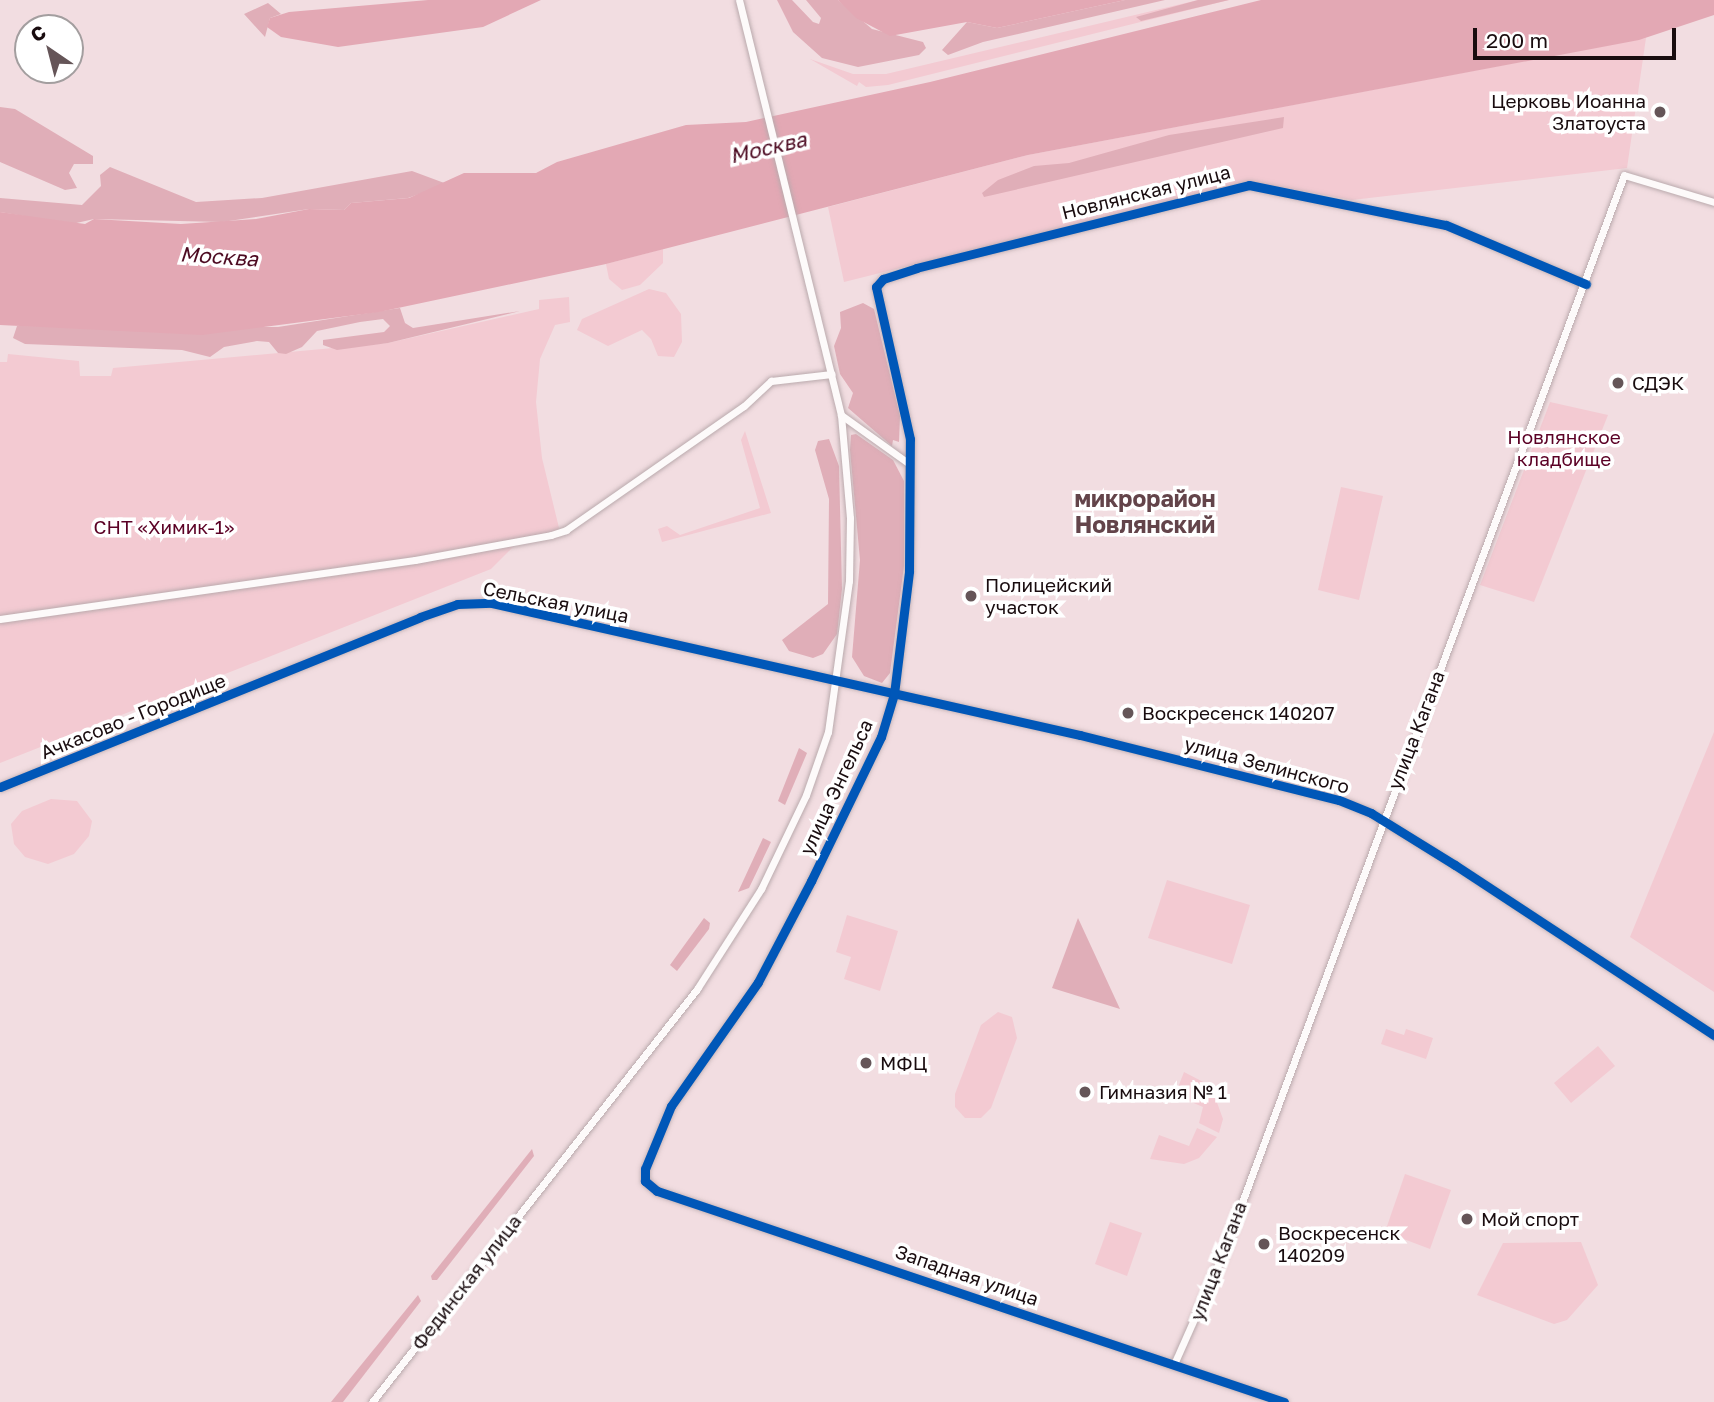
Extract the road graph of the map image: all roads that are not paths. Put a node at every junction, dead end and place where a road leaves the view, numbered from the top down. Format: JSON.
{"nodes":[{"id":1,"x":739,"y":0,"type":"edge"},
{"id":2,"x":1714,"y":202,"type":"edge"},
{"id":3,"x":1586,"y":284,"type":"junction"},
{"id":4,"x":876,"y":287,"type":"joint"},
{"id":5,"x":832,"y":374,"type":"junction"},
{"id":6,"x":841,"y":415,"type":"junction"},
{"id":7,"x":910,"y":443,"type":"junction"},
{"id":8,"x":899,"y":458,"type":"junction"},
{"id":9,"x":908,"y":463,"type":"junction"},
{"id":10,"x":0,"y":619,"type":"edge"},
{"id":11,"x":278,"y":676,"type":"joint"},
{"id":12,"x":836,"y":682,"type":"junction"},
{"id":13,"x":894,"y":694,"type":"junction"},
{"id":14,"x":0,"y":787,"type":"edge"},
{"id":15,"x":1382,"y":820,"type":"junction"},
{"id":16,"x":1714,"y":1035,"type":"edge"},
{"id":17,"x":644,"y":1178,"type":"joint"},
{"id":18,"x":1175,"y":1362,"type":"junction"},
{"id":19,"x":372,"y":1402,"type":"edge"},
{"id":20,"x":1284,"y":1402,"type":"edge"}],
"edges":[{"from":1,"to":5,"type":"street","name":"Фединская улица"},
{"from":2,"to":3,"type":"street","name":"улица Кагана"},
{"from":3,"to":4,"type":"street","name":"Новлянская улица"},
{"from":3,"to":15,"type":"street","name":"улица Кагана"},
{"from":4,"to":7,"type":"street","name":"улица Энгельса"},
{"from":5,"to":6,"type":"street","name":"Фединская улица"},
{"from":5,"to":10,"type":"street"},
{"from":6,"to":8,"type":"street"},
{"from":6,"to":12,"type":"street","name":"Фединская улица"},
{"from":7,"to":8,"type":"street"},
{"from":7,"to":9,"type":"street","name":"улица Энгельса"},
{"from":8,"to":9,"type":"street"},
{"from":9,"to":13,"type":"street","name":"улица Энгельса"},
{"from":11,"to":12,"type":"street","name":"Сельская улица"},
{"from":11,"to":14,"type":"street","name":"Ачкасово - Городище"},
{"from":12,"to":13,"type":"street","name":"улица Зелинского"},
{"from":12,"to":19,"type":"street","name":"Фединская улица"},
{"from":13,"to":15,"type":"street","name":"улица Зелинского"},
{"from":13,"to":17,"type":"street","name":"улица Энгельса"},
{"from":15,"to":16,"type":"street","name":"улица Зелинского"},
{"from":15,"to":18,"type":"street","name":"улица Кагана"},
{"from":17,"to":18,"type":"street","name":"Западная улица"},
{"from":18,"to":20,"type":"street","name":"Западная улица"}]}
